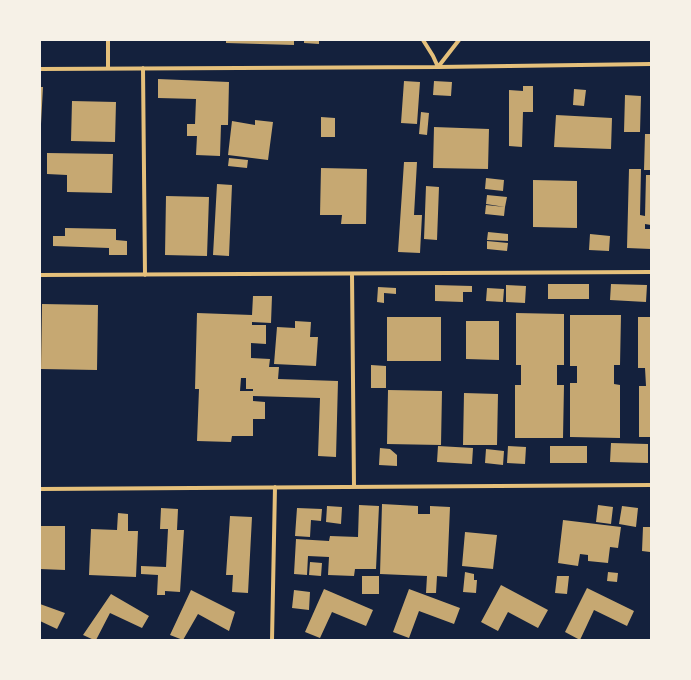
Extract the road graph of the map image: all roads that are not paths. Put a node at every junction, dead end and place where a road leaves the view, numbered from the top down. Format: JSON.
{"nodes":[{"id":1,"x":108,"y":40,"type":"edge"},
{"id":2,"x":423,"y":40,"type":"edge"},
{"id":3,"x":459,"y":40,"type":"edge"},
{"id":4,"x":651,"y":64,"type":"edge"},
{"id":5,"x":438,"y":67,"type":"junction"},
{"id":6,"x":108,"y":68,"type":"junction"},
{"id":7,"x":143,"y":68,"type":"junction"},
{"id":8,"x":40,"y":69,"type":"edge"},
{"id":9,"x":651,"y":272,"type":"edge"},
{"id":10,"x":352,"y":274,"type":"junction"},
{"id":11,"x":40,"y":275,"type":"edge"},
{"id":12,"x":145,"y":275,"type":"junction"},
{"id":13,"x":651,"y":485,"type":"edge"},
{"id":14,"x":275,"y":487,"type":"junction"},
{"id":15,"x":354,"y":487,"type":"junction"},
{"id":16,"x":40,"y":489,"type":"edge"},
{"id":17,"x":272,"y":640,"type":"edge"}],
"edges":[{"from":1,"to":6,"type":"street"},
{"from":2,"to":5,"type":"street"},
{"from":3,"to":5,"type":"street"},
{"from":4,"to":5,"type":"street"},
{"from":5,"to":7,"type":"street"},
{"from":6,"to":7,"type":"street"},
{"from":6,"to":8,"type":"street"},
{"from":7,"to":12,"type":"street"},
{"from":9,"to":10,"type":"street"},
{"from":10,"to":12,"type":"street"},
{"from":10,"to":15,"type":"street"},
{"from":11,"to":12,"type":"street"},
{"from":13,"to":15,"type":"street"},
{"from":14,"to":15,"type":"street"},
{"from":14,"to":16,"type":"street"},
{"from":14,"to":17,"type":"street"}]}
